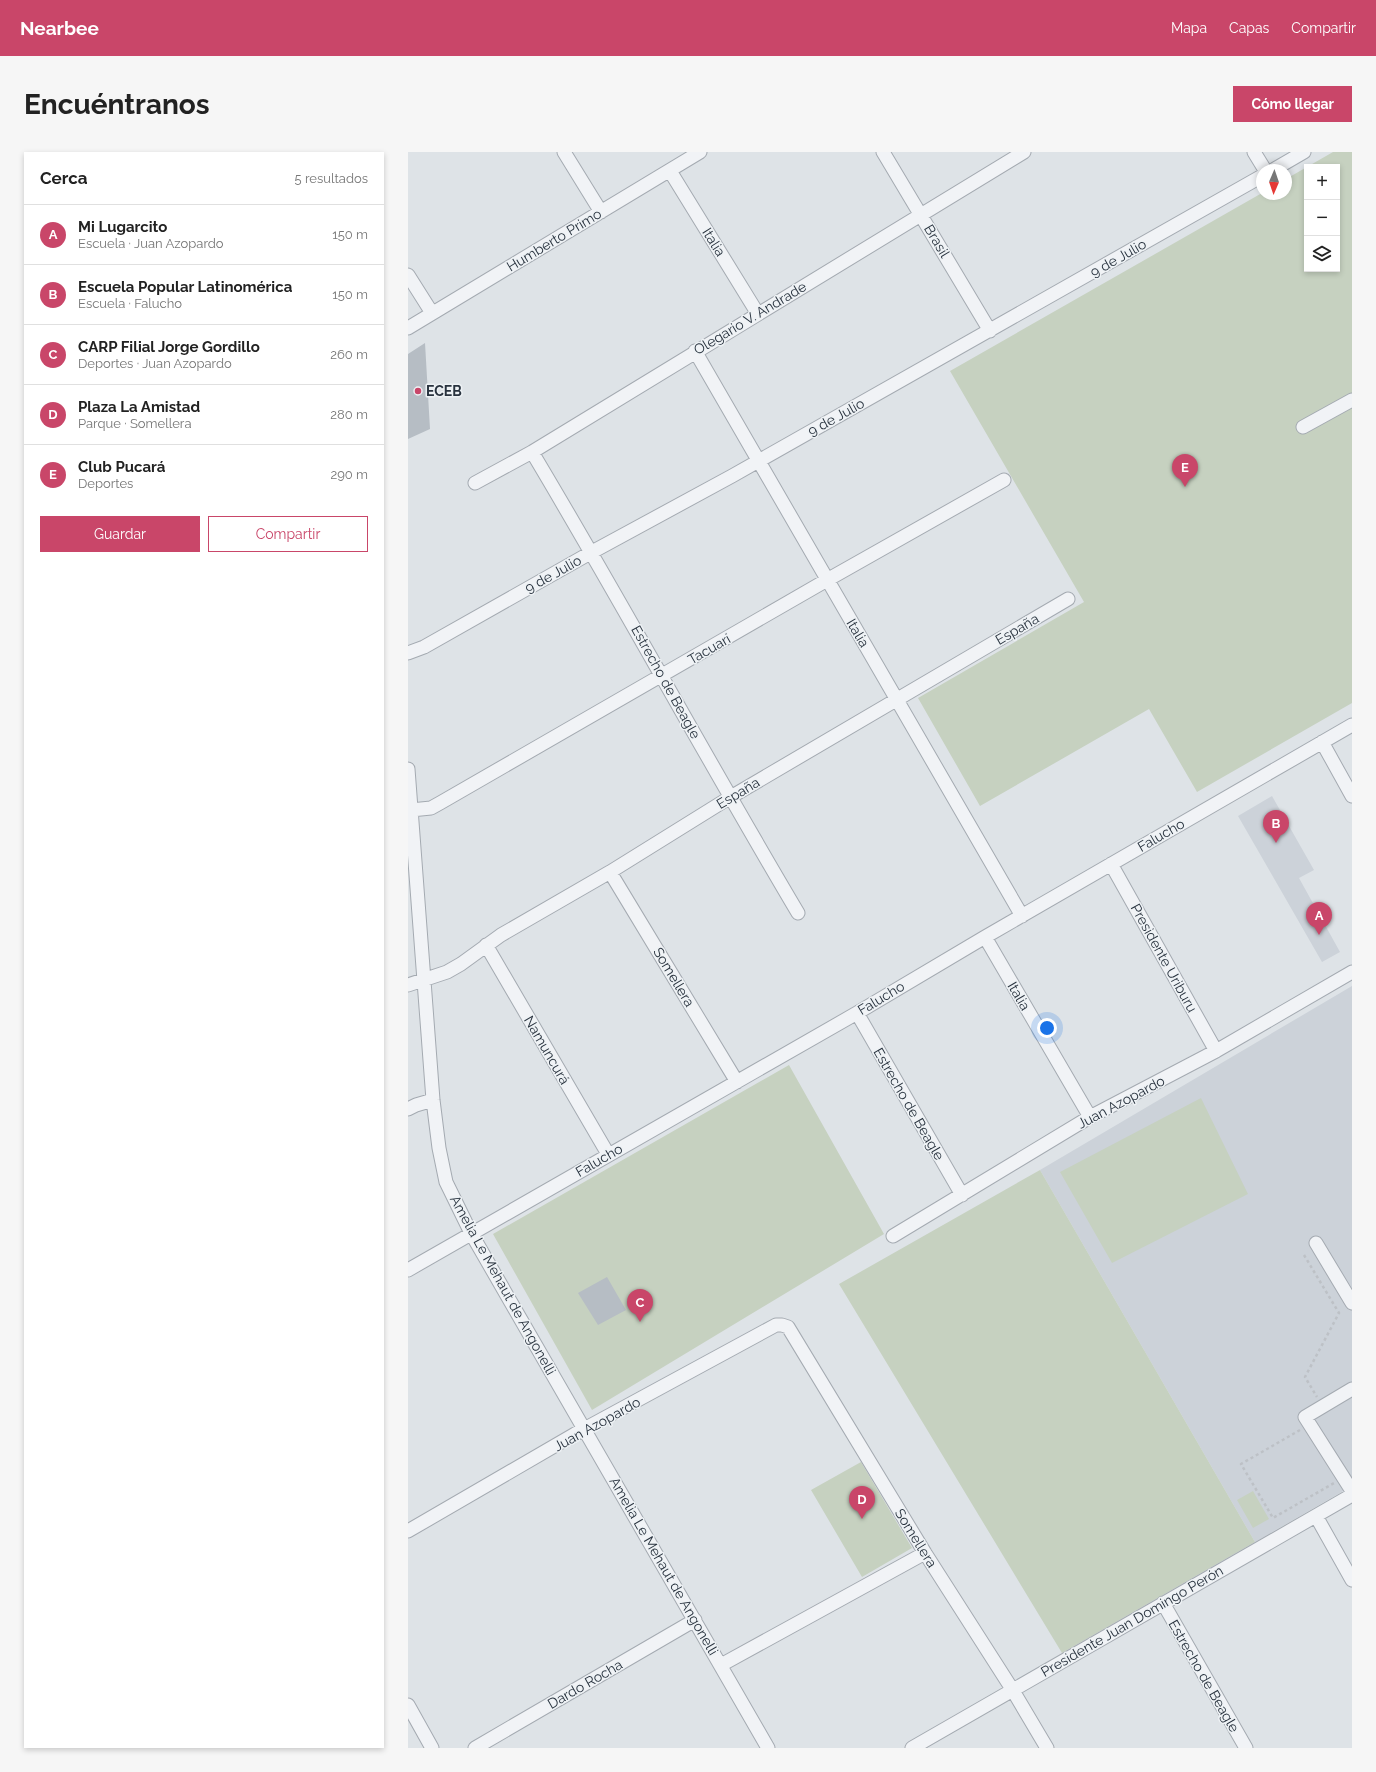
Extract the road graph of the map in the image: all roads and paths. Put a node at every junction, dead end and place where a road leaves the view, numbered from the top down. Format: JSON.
{"nodes":[{"id":1,"x":564,"y":152,"type":"edge"},
{"id":2,"x":700,"y":152,"type":"edge"},
{"id":3,"x":883,"y":152,"type":"edge"},
{"id":4,"x":1024,"y":152,"type":"edge"},
{"id":5,"x":1254,"y":152,"type":"edge"},
{"id":6,"x":1304,"y":152,"type":"edge"},
{"id":7,"x":1261,"y":164,"type":"edge"},
{"id":8,"x":1283,"y":164,"type":"edge"},
{"id":9,"x":670,"y":171,"type":"junction"},
{"id":10,"x":1256,"y":179,"type":"edge"},
{"id":11,"x":601,"y":212,"type":"junction"},
{"id":12,"x":921,"y":215,"type":"junction"},
{"id":13,"x":408,"y":275,"type":"edge"},
{"id":14,"x":432,"y":313,"type":"junction"},
{"id":15,"x":758,"y":314,"type":"junction"},
{"id":16,"x":408,"y":328,"type":"edge"},
{"id":17,"x":990,"y":331,"type":"junction"},
{"id":18,"x":695,"y":351,"type":"junction"},
{"id":19,"x":1352,"y":400,"type":"edge"},
{"id":20,"x":1303,"y":427,"type":"dead end"},
{"id":21,"x":532,"y":452,"type":"junction"},
{"id":22,"x":758,"y":460,"type":"junction"},
{"id":23,"x":1004,"y":480,"type":"dead end"},
{"id":24,"x":475,"y":483,"type":"dead end"},
{"id":25,"x":592,"y":552,"type":"junction"},
{"id":26,"x":827,"y":580,"type":"junction"},
{"id":27,"x":1068,"y":599,"type":"dead end"},
{"id":28,"x":408,"y":653,"type":"edge"},
{"id":29,"x":663,"y":676,"type":"junction"},
{"id":30,"x":897,"y":699,"type":"junction"},
{"id":31,"x":1352,"y":725,"type":"edge"},
{"id":32,"x":1322,"y":742,"type":"junction"},
{"id":33,"x":408,"y":769,"type":"edge"},
{"id":34,"x":1352,"y":796,"type":"edge"},
{"id":35,"x":729,"y":798,"type":"junction"},
{"id":36,"x":411,"y":810,"type":"junction"},
{"id":37,"x":411,"y":861,"type":"edge"},
{"id":38,"x":1111,"y":864,"type":"junction"},
{"id":39,"x":610,"y":872,"type":"junction"},
{"id":40,"x":798,"y":913,"type":"dead end"},
{"id":41,"x":1022,"y":916,"type":"junction"},
{"id":42,"x":985,"y":937,"type":"junction"},
{"id":43,"x":486,"y":945,"type":"junction"},
{"id":44,"x":1352,"y":972,"type":"edge"},
{"id":45,"x":424,"y":979,"type":"junction"},
{"id":46,"x":408,"y":985,"type":"edge"},
{"id":47,"x":857,"y":1012,"type":"junction"},
{"id":48,"x":1216,"y":1051,"type":"junction"},
{"id":49,"x":737,"y":1082,"type":"junction"},
{"id":50,"x":433,"y":1100,"type":"junction"},
{"id":51,"x":408,"y":1109,"type":"edge"},
{"id":52,"x":1090,"y":1117,"type":"junction"},
{"id":53,"x":608,"y":1154,"type":"junction"},
{"id":54,"x":962,"y":1195,"type":"junction"},
{"id":55,"x":471,"y":1233,"type":"junction"},
{"id":56,"x":893,"y":1236,"type":"dead end"},
{"id":57,"x":1316,"y":1244,"type":"dead end"},
{"id":58,"x":1304,"y":1255,"type":"dead end"},
{"id":59,"x":408,"y":1270,"type":"edge"},
{"id":60,"x":1352,"y":1303,"type":"edge"},
{"id":61,"x":788,"y":1327,"type":"joint"},
{"id":62,"x":1352,"y":1389,"type":"edge"},
{"id":63,"x":1318,"y":1399,"type":"dead end"},
{"id":64,"x":1310,"y":1424,"type":"junction"},
{"id":65,"x":585,"y":1430,"type":"junction"},
{"id":66,"x":1344,"y":1478,"type":"junction"},
{"id":67,"x":1352,"y":1491,"type":"edge"},
{"id":68,"x":1352,"y":1495,"type":"edge"},
{"id":69,"x":1316,"y":1516,"type":"junction"},
{"id":70,"x":408,"y":1531,"type":"edge"},
{"id":71,"x":925,"y":1553,"type":"junction"},
{"id":72,"x":1352,"y":1580,"type":"edge"},
{"id":73,"x":1163,"y":1603,"type":"junction"},
{"id":74,"x":695,"y":1620,"type":"junction"},
{"id":75,"x":721,"y":1665,"type":"junction"},
{"id":76,"x":1012,"y":1689,"type":"junction"},
{"id":77,"x":408,"y":1705,"type":"edge"},
{"id":78,"x":432,"y":1748,"type":"edge"},
{"id":79,"x":475,"y":1748,"type":"edge"},
{"id":80,"x":768,"y":1748,"type":"edge"},
{"id":81,"x":912,"y":1748,"type":"edge"},
{"id":82,"x":1047,"y":1748,"type":"edge"},
{"id":83,"x":1246,"y":1748,"type":"edge"}],
"edges":[{"from":1,"to":11,"type":"street"},
{"from":2,"to":9,"type":"street","name":"Humberto Primo"},
{"from":3,"to":12,"type":"street","name":"Brasil"},
{"from":4,"to":12,"type":"street","name":"Olegario V. Andrade"},
{"from":5,"to":7,"type":"street"},
{"from":6,"to":8,"type":"street"},
{"from":9,"to":11,"type":"street","name":"Humberto Primo"},
{"from":9,"to":15,"type":"street","name":"Italia"},
{"from":10,"to":17,"type":"street","name":"9 de Julio"},
{"from":11,"to":14,"type":"street","name":"Humberto Primo"},
{"from":12,"to":15,"type":"street","name":"Olegario V. Andrade"},
{"from":12,"to":17,"type":"street","name":"Brasil"},
{"from":13,"to":14,"type":"street"},
{"from":14,"to":16,"type":"street","name":"Humberto Primo"},
{"from":15,"to":18,"type":"street","name":"Olegario V. Andrade"},
{"from":17,"to":22,"type":"street","name":"9 de Julio"},
{"from":18,"to":21,"type":"street","name":"Olegario V. Andrade"},
{"from":18,"to":22,"type":"street","name":"Italia"},
{"from":19,"to":20,"type":"street"},
{"from":21,"to":24,"type":"street","name":"Olegario V. Andrade"},
{"from":21,"to":25,"type":"street","name":"Estrecho de Beagle"},
{"from":22,"to":25,"type":"street","name":"9 de Julio"},
{"from":22,"to":26,"type":"street","name":"Italia"},
{"from":23,"to":26,"type":"street","name":"Tacuarí"},
{"from":25,"to":28,"type":"street","name":"9 de Julio"},
{"from":25,"to":29,"type":"street","name":"Estrecho de Beagle"},
{"from":26,"to":29,"type":"street","name":"Tacuarí"},
{"from":26,"to":30,"type":"street","name":"Italia"},
{"from":27,"to":30,"type":"street","name":"España"},
{"from":29,"to":35,"type":"street","name":"Estrecho de Beagle"},
{"from":29,"to":36,"type":"street","name":"Tacuarí"},
{"from":30,"to":35,"type":"street","name":"España"},
{"from":30,"to":41,"type":"street","name":"Italia"},
{"from":31,"to":32,"type":"street","name":"Falucho"},
{"from":32,"to":34,"type":"street"},
{"from":32,"to":38,"type":"street","name":"Falucho"},
{"from":33,"to":36,"type":"street","name":"Amelia Le Mehaut de Angonelli"},
{"from":35,"to":39,"type":"street","name":"España"},
{"from":35,"to":40,"type":"street","name":"Estrecho de Beagle"},
{"from":36,"to":37,"type":"street","name":"Amelia Le Mehaut de Angonelli"},
{"from":37,"to":45,"type":"street","name":"Amelia Le Mehaut de Angonelli"},
{"from":38,"to":41,"type":"street","name":"Falucho"},
{"from":38,"to":48,"type":"street","name":"Presidente Uriburu"},
{"from":39,"to":43,"type":"street","name":"España"},
{"from":39,"to":49,"type":"street","name":"Somellera"},
{"from":41,"to":42,"type":"street","name":"Falucho"},
{"from":42,"to":47,"type":"street","name":"Falucho"},
{"from":42,"to":52,"type":"street","name":"Italia"},
{"from":43,"to":45,"type":"street","name":"España"},
{"from":43,"to":53,"type":"street","name":"Namuncurá"},
{"from":44,"to":48,"type":"street","name":"Juan Azopardo"},
{"from":45,"to":46,"type":"street","name":"España"},
{"from":45,"to":50,"type":"street","name":"Amelia Le Mehaut de Angonelli"},
{"from":47,"to":49,"type":"street","name":"Falucho"},
{"from":47,"to":54,"type":"street","name":"Estrecho de Beagle"},
{"from":48,"to":52,"type":"street","name":"Juan Azopardo"},
{"from":49,"to":53,"type":"street","name":"Falucho"},
{"from":50,"to":51,"type":"street"},
{"from":50,"to":55,"type":"street","name":"Amelia Le Mehaut de Angonelli"},
{"from":52,"to":54,"type":"street","name":"Juan Azopardo"},
{"from":53,"to":55,"type":"street","name":"Falucho"},
{"from":54,"to":56,"type":"street","name":"Juan Azopardo"},
{"from":55,"to":59,"type":"street","name":"Falucho"},
{"from":55,"to":65,"type":"street","name":"Amelia Le Mehaut de Angonelli"},
{"from":57,"to":60,"type":"street"},
{"from":58,"to":63,"type":"path"},
{"from":61,"to":65,"type":"street","name":"Juan Azopardo"},
{"from":61,"to":71,"type":"street","name":"Somellera"},
{"from":62,"to":64,"type":"street"},
{"from":64,"to":66,"type":"street"},
{"from":64,"to":66,"type":"path"},
{"from":65,"to":70,"type":"street","name":"Juan Azopardo"},
{"from":65,"to":74,"type":"street","name":"Amelia Le Mehaut de Angonelli"},
{"from":66,"to":67,"type":"street"},
{"from":68,"to":69,"type":"street","name":"Presidente Juan Domingo Perón"},
{"from":69,"to":72,"type":"street"},
{"from":69,"to":73,"type":"street","name":"Presidente Juan Domingo Perón"},
{"from":71,"to":75,"type":"street"},
{"from":71,"to":76,"type":"street","name":"Somellera"},
{"from":73,"to":76,"type":"street","name":"Presidente Juan Domingo Perón"},
{"from":73,"to":83,"type":"street","name":"Estrecho de Beagle"},
{"from":74,"to":75,"type":"street","name":"Amelia Le Mehaut de Angonelli"},
{"from":74,"to":79,"type":"street","name":"Dardo Rocha"},
{"from":75,"to":80,"type":"street","name":"Amelia Le Mehaut de Angonelli"},
{"from":76,"to":81,"type":"street","name":"Presidente Juan Domingo Perón"},
{"from":76,"to":82,"type":"street","name":"Somellera"},
{"from":77,"to":78,"type":"street"}]}
